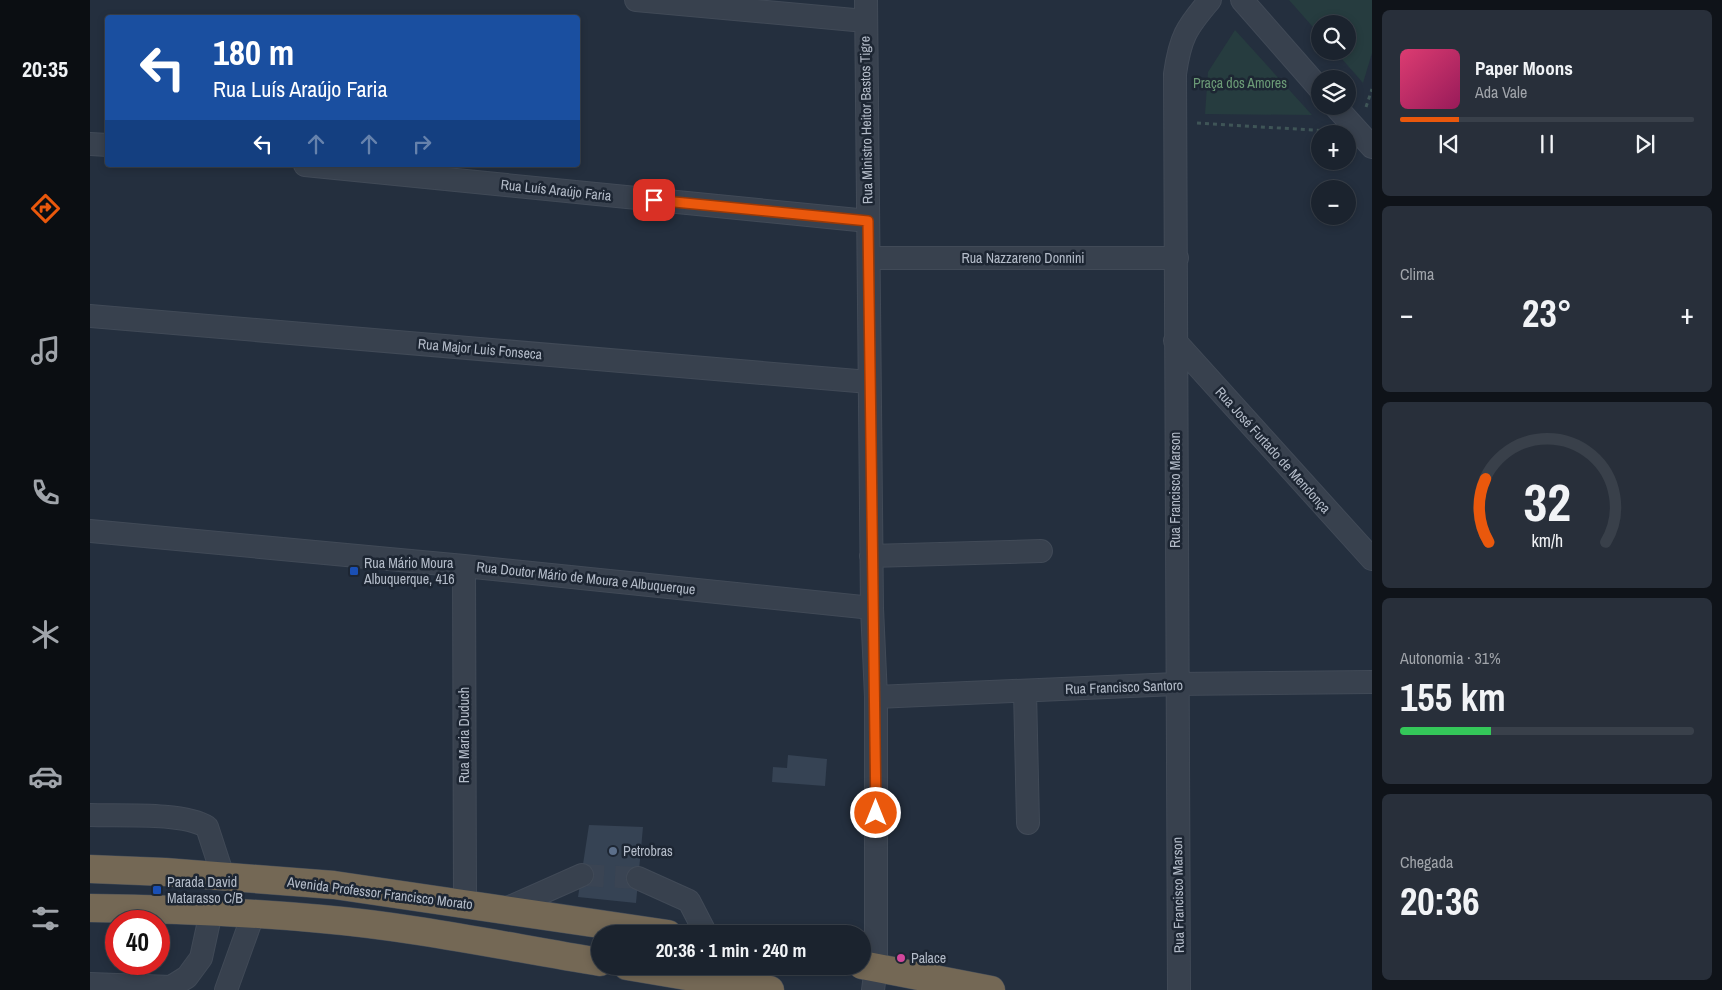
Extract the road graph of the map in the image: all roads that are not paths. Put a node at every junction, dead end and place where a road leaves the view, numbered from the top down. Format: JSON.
{"nodes":[{"id":1,"x":636,"y":0,"type":"edge"},
{"id":2,"x":1210,"y":0,"type":"edge"},
{"id":3,"x":1242,"y":0,"type":"edge"},
{"id":4,"x":865,"y":10,"type":"edge"},
{"id":5,"x":1311,"y":79,"type":"edge"},
{"id":6,"x":1343,"y":115,"type":"edge"},
{"id":7,"x":1365,"y":140,"type":"edge"},
{"id":8,"x":90,"y":144,"type":"edge"},
{"id":9,"x":105,"y":145,"type":"edge"},
{"id":10,"x":325,"y":167,"type":"edge"},
{"id":11,"x":868,"y":221,"type":"junction"},
{"id":12,"x":870,"y":258,"type":"junction"},
{"id":13,"x":1177,"y":258,"type":"junction"},
{"id":14,"x":90,"y":316,"type":"edge"},
{"id":15,"x":1175,"y":341,"type":"junction"},
{"id":16,"x":869,"y":382,"type":"junction"},
{"id":17,"x":90,"y":531,"type":"edge"},
{"id":18,"x":1041,"y":551,"type":"dead end"},
{"id":19,"x":871,"y":556,"type":"junction"},
{"id":20,"x":1372,"y":559,"type":"edge"},
{"id":21,"x":464,"y":566,"type":"junction"},
{"id":22,"x":872,"y":608,"type":"junction"},
{"id":23,"x":1372,"y":682,"type":"edge"},
{"id":24,"x":1176,"y":684,"type":"junction"},
{"id":25,"x":1025,"y":691,"type":"junction"},
{"id":26,"x":876,"y":697,"type":"junction"},
{"id":27,"x":90,"y":815,"type":"edge"},
{"id":28,"x":1028,"y":823,"type":"dead end"},
{"id":29,"x":90,"y":869,"type":"edge"},
{"id":30,"x":582,"y":874,"type":"tunnel mouth"},
{"id":31,"x":223,"y":876,"type":"junction"},
{"id":32,"x":638,"y":878,"type":"tunnel mouth"},
{"id":33,"x":465,"y":904,"type":"junction"},
{"id":34,"x":90,"y":908,"type":"edge"},
{"id":35,"x":503,"y":910,"type":"junction"},
{"id":36,"x":211,"y":912,"type":"junction"},
{"id":37,"x":253,"y":915,"type":"junction"},
{"id":38,"x":606,"y":925,"type":"edge"},
{"id":39,"x":701,"y":925,"type":"edge"},
{"id":40,"x":591,"y":960,"type":"edge"},
{"id":41,"x":871,"y":974,"type":"edge"},
{"id":42,"x":662,"y":975,"type":"edge"},
{"id":43,"x":90,"y":984,"type":"edge"},
{"id":44,"x":699,"y":984,"type":"edge"},
{"id":45,"x":226,"y":990,"type":"edge"},
{"id":46,"x":770,"y":990,"type":"edge"},
{"id":47,"x":991,"y":990,"type":"edge"},
{"id":48,"x":1179,"y":990,"type":"edge"}],
"edges":[{"from":1,"to":4,"type":"street"},
{"from":2,"to":13,"type":"street","name":"Rua Francisco Marson"},
{"from":3,"to":5,"type":"street"},
{"from":4,"to":11,"type":"street","name":"Rua Ministro Heitor Bastos Tigre"},
{"from":6,"to":7,"type":"street"},
{"from":8,"to":9,"type":"street"},
{"from":10,"to":11,"type":"street","name":"Rua Luís Araújo Faria"},
{"from":11,"to":12,"type":"street","name":"Rua Ministro Heitor Bastos Tigre"},
{"from":12,"to":13,"type":"street","name":"Rua Nazzareno Donnini"},
{"from":12,"to":16,"type":"street","name":"Rua Ministro Heitor Bastos Tigre"},
{"from":13,"to":15,"type":"street","name":"Rua Francisco Marson"},
{"from":14,"to":16,"type":"street","name":"Rua Major Luis Fonseca"},
{"from":15,"to":20,"type":"street","name":"Rua José Furtado de Mendonça"},
{"from":15,"to":24,"type":"street","name":"Rua Francisco Marson"},
{"from":16,"to":19,"type":"street","name":"Rua Ministro Heitor Bastos Tigre"},
{"from":17,"to":21,"type":"street","name":"Rua Doutor Mário de Moura e Albuquerque"},
{"from":18,"to":19,"type":"street"},
{"from":19,"to":22,"type":"street","name":"Rua Ministro Heitor Bastos Tigre"},
{"from":21,"to":22,"type":"street","name":"Rua Doutor Mário de Moura e Albuquerque"},
{"from":21,"to":33,"type":"street","name":"Rua Maria Duduch"},
{"from":22,"to":26,"type":"street","name":"Rua Ministro Heitor Bastos Tigre"},
{"from":23,"to":24,"type":"street","name":"Rua Francisco Santoro"},
{"from":24,"to":25,"type":"street","name":"Rua Francisco Santoro"},
{"from":24,"to":48,"type":"street","name":"Rua Francisco Marson"},
{"from":25,"to":26,"type":"street","name":"Rua Francisco Santoro"},
{"from":25,"to":28,"type":"street"},
{"from":26,"to":41,"type":"street","name":"Rua Ministro Heitor Bastos Tigre"},
{"from":27,"to":31,"type":"street"},
{"from":29,"to":31,"type":"highway","name":"Avenida Professor Francisco Morato"},
{"from":30,"to":35,"type":"street"},
{"from":31,"to":33,"type":"highway","name":"Avenida Professor Francisco Morato"},
{"from":32,"to":39,"type":"street"},
{"from":33,"to":35,"type":"highway","name":"Avenida Professor Francisco Morato"},
{"from":34,"to":36,"type":"highway"},
{"from":35,"to":38,"type":"highway","name":"Avenida Professor Francisco Morato"},
{"from":36,"to":37,"type":"highway"},
{"from":36,"to":43,"type":"street"},
{"from":37,"to":40,"type":"highway"},
{"from":37,"to":45,"type":"street"},
{"from":41,"to":47,"type":"highway"},
{"from":42,"to":44,"type":"highway"},
{"from":44,"to":46,"type":"highway"}]}
